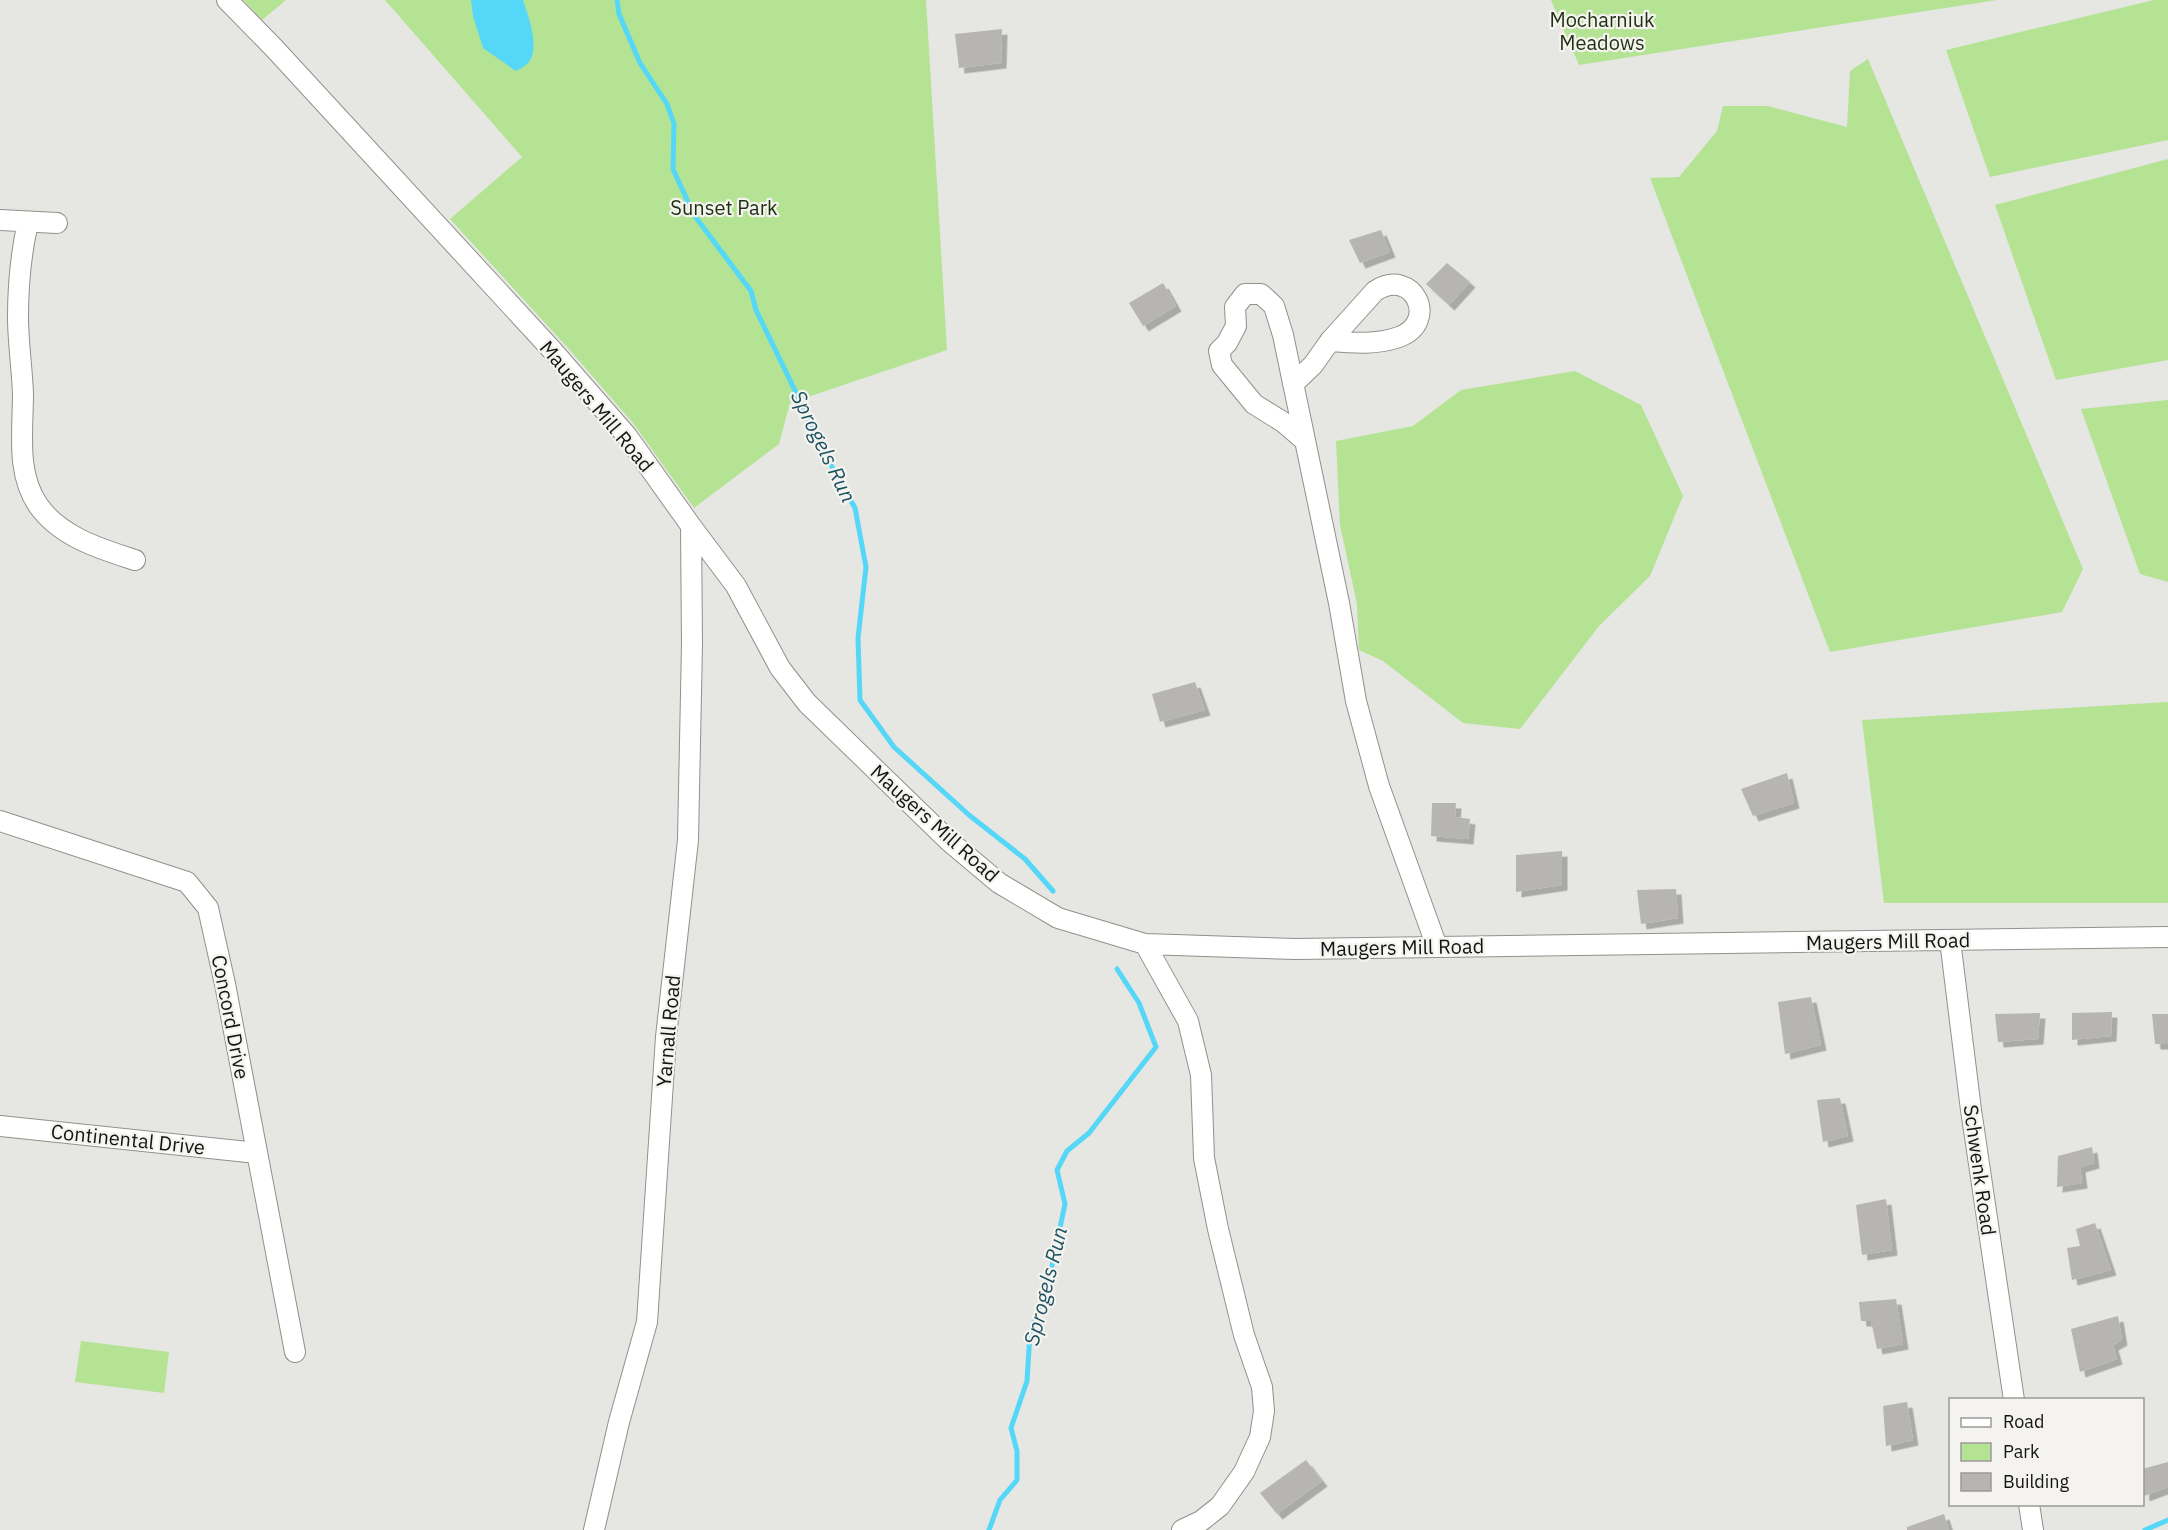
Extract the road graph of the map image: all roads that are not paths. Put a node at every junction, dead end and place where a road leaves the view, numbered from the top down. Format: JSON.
{"nodes":[{"id":1,"x":226,"y":0,"type":"edge"},
{"id":2,"x":0,"y":220,"type":"edge"},
{"id":3,"x":28,"y":222,"type":"junction"},
{"id":4,"x":57,"y":223,"type":"dead end"},
{"id":5,"x":1330,"y":341,"type":"dead end"},
{"id":6,"x":1293,"y":384,"type":"junction"},
{"id":7,"x":1304,"y":440,"type":"junction"},
{"id":8,"x":691,"y":526,"type":"junction"},
{"id":9,"x":135,"y":560,"type":"dead end"},
{"id":10,"x":0,"y":821,"type":"edge"},
{"id":11,"x":2168,"y":937,"type":"edge"},
{"id":12,"x":1950,"y":940,"type":"junction"},
{"id":13,"x":1145,"y":944,"type":"junction"},
{"id":14,"x":1437,"y":947,"type":"junction"},
{"id":15,"x":0,"y":1126,"type":"edge"},
{"id":16,"x":257,"y":1153,"type":"junction"},
{"id":17,"x":295,"y":1352,"type":"dead end"},
{"id":18,"x":2013,"y":1398,"type":"edge"},
{"id":19,"x":2029,"y":1506,"type":"edge"},
{"id":20,"x":594,"y":1530,"type":"edge"},
{"id":21,"x":1182,"y":1530,"type":"edge"},
{"id":22,"x":2033,"y":1530,"type":"edge"}],
"edges":[{"from":1,"to":8,"type":"street","name":"Maugers Mill Road"},
{"from":2,"to":3,"type":"street"},
{"from":3,"to":4,"type":"street"},
{"from":3,"to":9,"type":"street"},
{"from":5,"to":6,"type":"street"},
{"from":6,"to":7,"type":"street"},
{"from":6,"to":7,"type":"street"},
{"from":7,"to":14,"type":"street"},
{"from":8,"to":13,"type":"street","name":"Maugers Mill Road"},
{"from":8,"to":20,"type":"street","name":"Yarnall Road"},
{"from":10,"to":16,"type":"street","name":"Concord Drive"},
{"from":11,"to":12,"type":"street","name":"Maugers Mill Road"},
{"from":12,"to":14,"type":"street","name":"Maugers Mill Road"},
{"from":12,"to":18,"type":"street","name":"Schwenk Road"},
{"from":13,"to":14,"type":"street","name":"Maugers Mill Road"},
{"from":13,"to":21,"type":"street"},
{"from":15,"to":16,"type":"street","name":"Continental Drive"},
{"from":16,"to":17,"type":"street","name":"Concord Drive"},
{"from":19,"to":22,"type":"street"}]}
